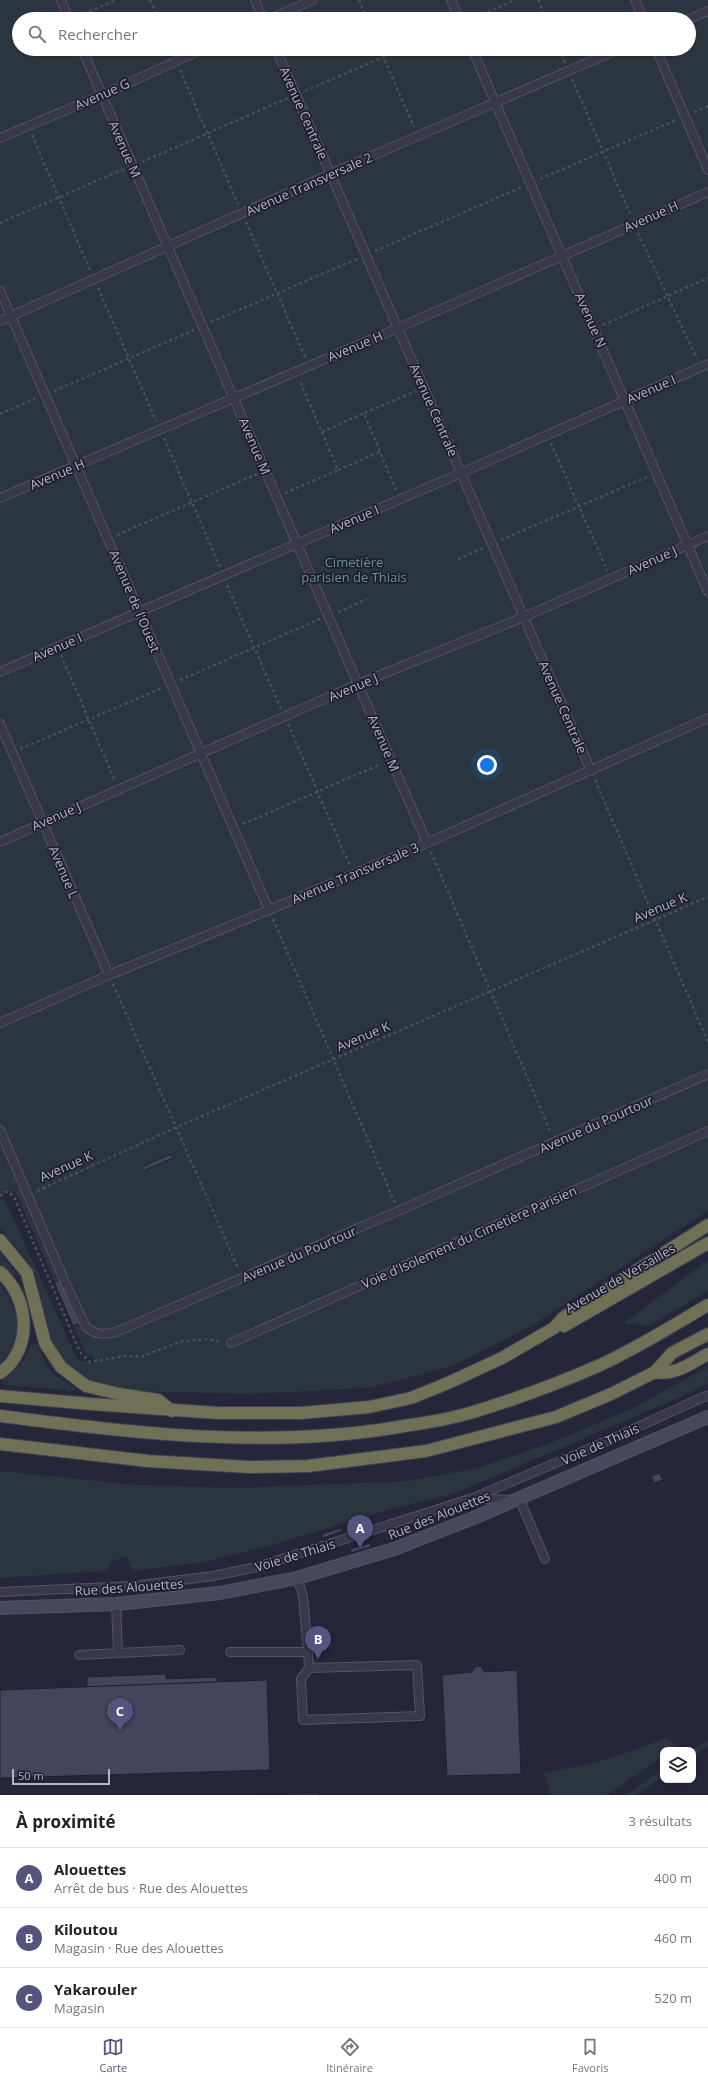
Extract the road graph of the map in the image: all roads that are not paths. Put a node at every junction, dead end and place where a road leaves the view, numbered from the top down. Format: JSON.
{"nodes":[{"id":1,"x":61,"y":0,"type":"edge"},
{"id":2,"x":255,"y":0,"type":"edge"},
{"id":3,"x":313,"y":0,"type":"edge"},
{"id":4,"x":451,"y":0,"type":"edge"},
{"id":5,"x":634,"y":0,"type":"edge"},
{"id":6,"x":708,"y":11,"type":"edge"},
{"id":7,"x":66,"y":12,"type":"edge"},
{"id":8,"x":260,"y":12,"type":"edge"},
{"id":9,"x":285,"y":12,"type":"edge"},
{"id":10,"x":456,"y":12,"type":"edge"},
{"id":11,"x":640,"y":12,"type":"edge"},
{"id":12,"x":696,"y":16,"type":"edge"},
{"id":13,"x":85,"y":56,"type":"edge"},
{"id":14,"x":188,"y":56,"type":"edge"},
{"id":15,"x":279,"y":56,"type":"edge"},
{"id":16,"x":475,"y":56,"type":"edge"},
{"id":17,"x":603,"y":56,"type":"edge"},
{"id":18,"x":659,"y":56,"type":"edge"},
{"id":19,"x":102,"y":95,"type":"junction"},
{"id":20,"x":496,"y":103,"type":"junction"},
{"id":21,"x":0,"y":138,"type":"edge"},
{"id":22,"x":708,"y":170,"type":"edge"},
{"id":23,"x":330,"y":174,"type":"junction"},
{"id":24,"x":708,"y":192,"type":"edge"},
{"id":25,"x":168,"y":246,"type":"junction"},
{"id":26,"x":562,"y":256,"type":"junction"},
{"id":27,"x":0,"y":291,"type":"edge"},
{"id":28,"x":11,"y":316,"type":"junction"},
{"id":29,"x":0,"y":321,"type":"edge"},
{"id":30,"x":398,"y":328,"type":"junction"},
{"id":31,"x":704,"y":366,"type":"edge"},
{"id":32,"x":234,"y":398,"type":"junction"},
{"id":33,"x":626,"y":400,"type":"junction"},
{"id":34,"x":76,"y":467,"type":"junction"},
{"id":35,"x":461,"y":473,"type":"junction"},
{"id":36,"x":0,"y":498,"type":"edge"},
{"id":37,"x":708,"y":536,"type":"edge"},
{"id":38,"x":297,"y":543,"type":"junction"},
{"id":39,"x":688,"y":544,"type":"junction"},
{"id":40,"x":708,"y":592,"type":"edge"},
{"id":41,"x":139,"y":612,"type":"junction"},
{"id":42,"x":524,"y":617,"type":"junction"},
{"id":43,"x":0,"y":672,"type":"edge"},
{"id":44,"x":358,"y":684,"type":"junction"},
{"id":45,"x":708,"y":718,"type":"edge"},
{"id":46,"x":0,"y":724,"type":"edge"},
{"id":47,"x":201,"y":753,"type":"junction"},
{"id":48,"x":591,"y":770,"type":"junction"},
{"id":49,"x":42,"y":822,"type":"junction"},
{"id":50,"x":0,"y":842,"type":"edge"},
{"id":51,"x":427,"y":843,"type":"junction"},
{"id":52,"x":269,"y":910,"type":"junction"},
{"id":53,"x":109,"y":975,"type":"junction"},
{"id":54,"x":0,"y":1023,"type":"edge"},
{"id":55,"x":708,"y":1074,"type":"edge"},
{"id":56,"x":0,"y":1130,"type":"edge"},
{"id":57,"x":708,"y":1131,"type":"edge"},
{"id":58,"x":708,"y":1225,"type":"edge"},
{"id":59,"x":0,"y":1240,"type":"edge"},
{"id":60,"x":704,"y":1245,"type":"edge"},
{"id":61,"x":0,"y":1272,"type":"edge"},
{"id":62,"x":708,"y":1305,"type":"edge"},
{"id":63,"x":554,"y":1328,"type":"junction"},
{"id":64,"x":708,"y":1334,"type":"edge"},
{"id":65,"x":231,"y":1343,"type":"road end"},
{"id":66,"x":708,"y":1354,"type":"edge"},
{"id":67,"x":0,"y":1372,"type":"edge"},
{"id":68,"x":655,"y":1372,"type":"junction"},
{"id":69,"x":708,"y":1395,"type":"edge"},
{"id":70,"x":0,"y":1396,"type":"edge"},
{"id":71,"x":172,"y":1410,"type":"junction"},
{"id":72,"x":0,"y":1416,"type":"edge"},
{"id":73,"x":708,"y":1417,"type":"edge"},
{"id":74,"x":0,"y":1444,"type":"edge"},
{"id":75,"x":473,"y":1498,"type":"junction"},
{"id":76,"x":517,"y":1499,"type":"junction"},
{"id":77,"x":545,"y":1559,"type":"dead end"},
{"id":78,"x":297,"y":1578,"type":"junction"},
{"id":79,"x":0,"y":1592,"type":"edge"},
{"id":80,"x":116,"y":1604,"type":"junction"},
{"id":81,"x":0,"y":1608,"type":"edge"},
{"id":82,"x":180,"y":1650,"type":"dead end"},
{"id":83,"x":230,"y":1652,"type":"dead end"},
{"id":84,"x":308,"y":1652,"type":"junction"},
{"id":85,"x":118,"y":1653,"type":"junction"},
{"id":86,"x":79,"y":1655,"type":"dead end"},
{"id":87,"x":309,"y":1668,"type":"junction"}],
"edges":[{"from":1,"to":7,"type":"lane"},
{"from":2,"to":8,"type":"lane"},
{"from":3,"to":9,"type":"lane"},
{"from":4,"to":10,"type":"lane"},
{"from":5,"to":11,"type":"lane"},
{"from":6,"to":12,"type":"lane"},
{"from":13,"to":19,"type":"lane","name":"Avenue M"},
{"from":14,"to":19,"type":"lane","name":"Avenue G"},
{"from":15,"to":23,"type":"lane","name":"Avenue Centrale"},
{"from":16,"to":20,"type":"lane","name":"Avenue N"},
{"from":17,"to":20,"type":"lane","name":"Avenue Transversale 2"},
{"from":18,"to":22,"type":"lane"},
{"from":19,"to":21,"type":"lane","name":"Avenue G"},
{"from":19,"to":25,"type":"lane","name":"Avenue M"},
{"from":20,"to":23,"type":"lane","name":"Avenue Transversale 2"},
{"from":20,"to":26,"type":"lane","name":"Avenue N"},
{"from":23,"to":25,"type":"lane","name":"Avenue Transversale 2"},
{"from":23,"to":30,"type":"lane","name":"Avenue Centrale"},
{"from":24,"to":26,"type":"lane","name":"Avenue H"},
{"from":25,"to":28,"type":"lane","name":"Avenue Transversale 2"},
{"from":25,"to":32,"type":"lane","name":"Avenue M"},
{"from":26,"to":30,"type":"lane","name":"Avenue H"},
{"from":26,"to":33,"type":"lane","name":"Avenue N"},
{"from":27,"to":28,"type":"lane","name":"Avenue de l'Ouest"},
{"from":28,"to":29,"type":"lane","name":"Avenue Transversale 2"},
{"from":28,"to":34,"type":"lane","name":"Avenue de l'Ouest"},
{"from":30,"to":32,"type":"lane","name":"Avenue H"},
{"from":30,"to":35,"type":"lane","name":"Avenue Centrale"},
{"from":31,"to":33,"type":"lane","name":"Avenue I"},
{"from":32,"to":34,"type":"lane","name":"Avenue H"},
{"from":32,"to":38,"type":"lane","name":"Avenue M"},
{"from":33,"to":35,"type":"lane","name":"Avenue I"},
{"from":33,"to":39,"type":"lane","name":"Avenue N"},
{"from":34,"to":36,"type":"lane","name":"Avenue H"},
{"from":34,"to":41,"type":"lane","name":"Avenue de l'Ouest"},
{"from":35,"to":38,"type":"lane","name":"Avenue I"},
{"from":35,"to":42,"type":"lane","name":"Avenue Centrale"},
{"from":37,"to":39,"type":"lane","name":"Avenue J"},
{"from":38,"to":41,"type":"lane","name":"Avenue I"},
{"from":38,"to":44,"type":"lane","name":"Avenue M"},
{"from":39,"to":40,"type":"lane","name":"Avenue N"},
{"from":39,"to":42,"type":"lane","name":"Avenue J"},
{"from":41,"to":43,"type":"lane","name":"Avenue I"},
{"from":41,"to":47,"type":"lane","name":"Avenue de l'Ouest"},
{"from":42,"to":44,"type":"lane","name":"Avenue J"},
{"from":42,"to":48,"type":"lane","name":"Avenue Centrale"},
{"from":44,"to":47,"type":"lane","name":"Avenue J"},
{"from":44,"to":51,"type":"lane","name":"Avenue M"},
{"from":45,"to":48,"type":"lane","name":"Avenue Transversale 3"},
{"from":46,"to":49,"type":"lane","name":"Avenue L"},
{"from":47,"to":49,"type":"lane","name":"Avenue J"},
{"from":47,"to":52,"type":"lane","name":"Avenue de l'Ouest"},
{"from":48,"to":51,"type":"lane","name":"Avenue Transversale 3"},
{"from":49,"to":50,"type":"lane","name":"Avenue J"},
{"from":49,"to":53,"type":"lane","name":"Avenue L"},
{"from":51,"to":52,"type":"lane","name":"Avenue Transversale 3"},
{"from":52,"to":53,"type":"lane","name":"Avenue Transversale 3"},
{"from":53,"to":54,"type":"lane","name":"Avenue Transversale 3"},
{"from":55,"to":56,"type":"lane","name":"Avenue du Pourtour"},
{"from":57,"to":65,"type":"lane","name":"Voie d'Isolement du Cimetière Parisien"},
{"from":58,"to":63,"type":"highway"},
{"from":59,"to":71,"type":"highway"},
{"from":60,"to":63,"type":"highway","name":"Avenue de Versailles"},
{"from":61,"to":67,"type":"highway"},
{"from":62,"to":72,"type":"highway"},
{"from":63,"to":71,"type":"highway"},
{"from":64,"to":68,"type":"highway"},
{"from":66,"to":68,"type":"highway"},
{"from":68,"to":74,"type":"highway"},
{"from":69,"to":75,"type":"lane","name":"Voie de Thiais"},
{"from":70,"to":71,"type":"highway"},
{"from":73,"to":76,"type":"main road","name":"Rue des Alouettes"},
{"from":75,"to":76,"type":"lane"},
{"from":75,"to":79,"type":"lane","name":"Voie de Thiais"},
{"from":76,"to":77,"type":"lane"},
{"from":76,"to":78,"type":"main road","name":"Rue des Alouettes"},
{"from":78,"to":80,"type":"main road","name":"Rue des Alouettes"},
{"from":78,"to":84,"type":"lane"},
{"from":80,"to":81,"type":"main road","name":"Rue des Alouettes"},
{"from":80,"to":85,"type":"lane"},
{"from":82,"to":85,"type":"lane"},
{"from":83,"to":84,"type":"lane"},
{"from":84,"to":87,"type":"lane"},
{"from":85,"to":86,"type":"lane"},
{"from":87,"to":87,"type":"lane"}]}
